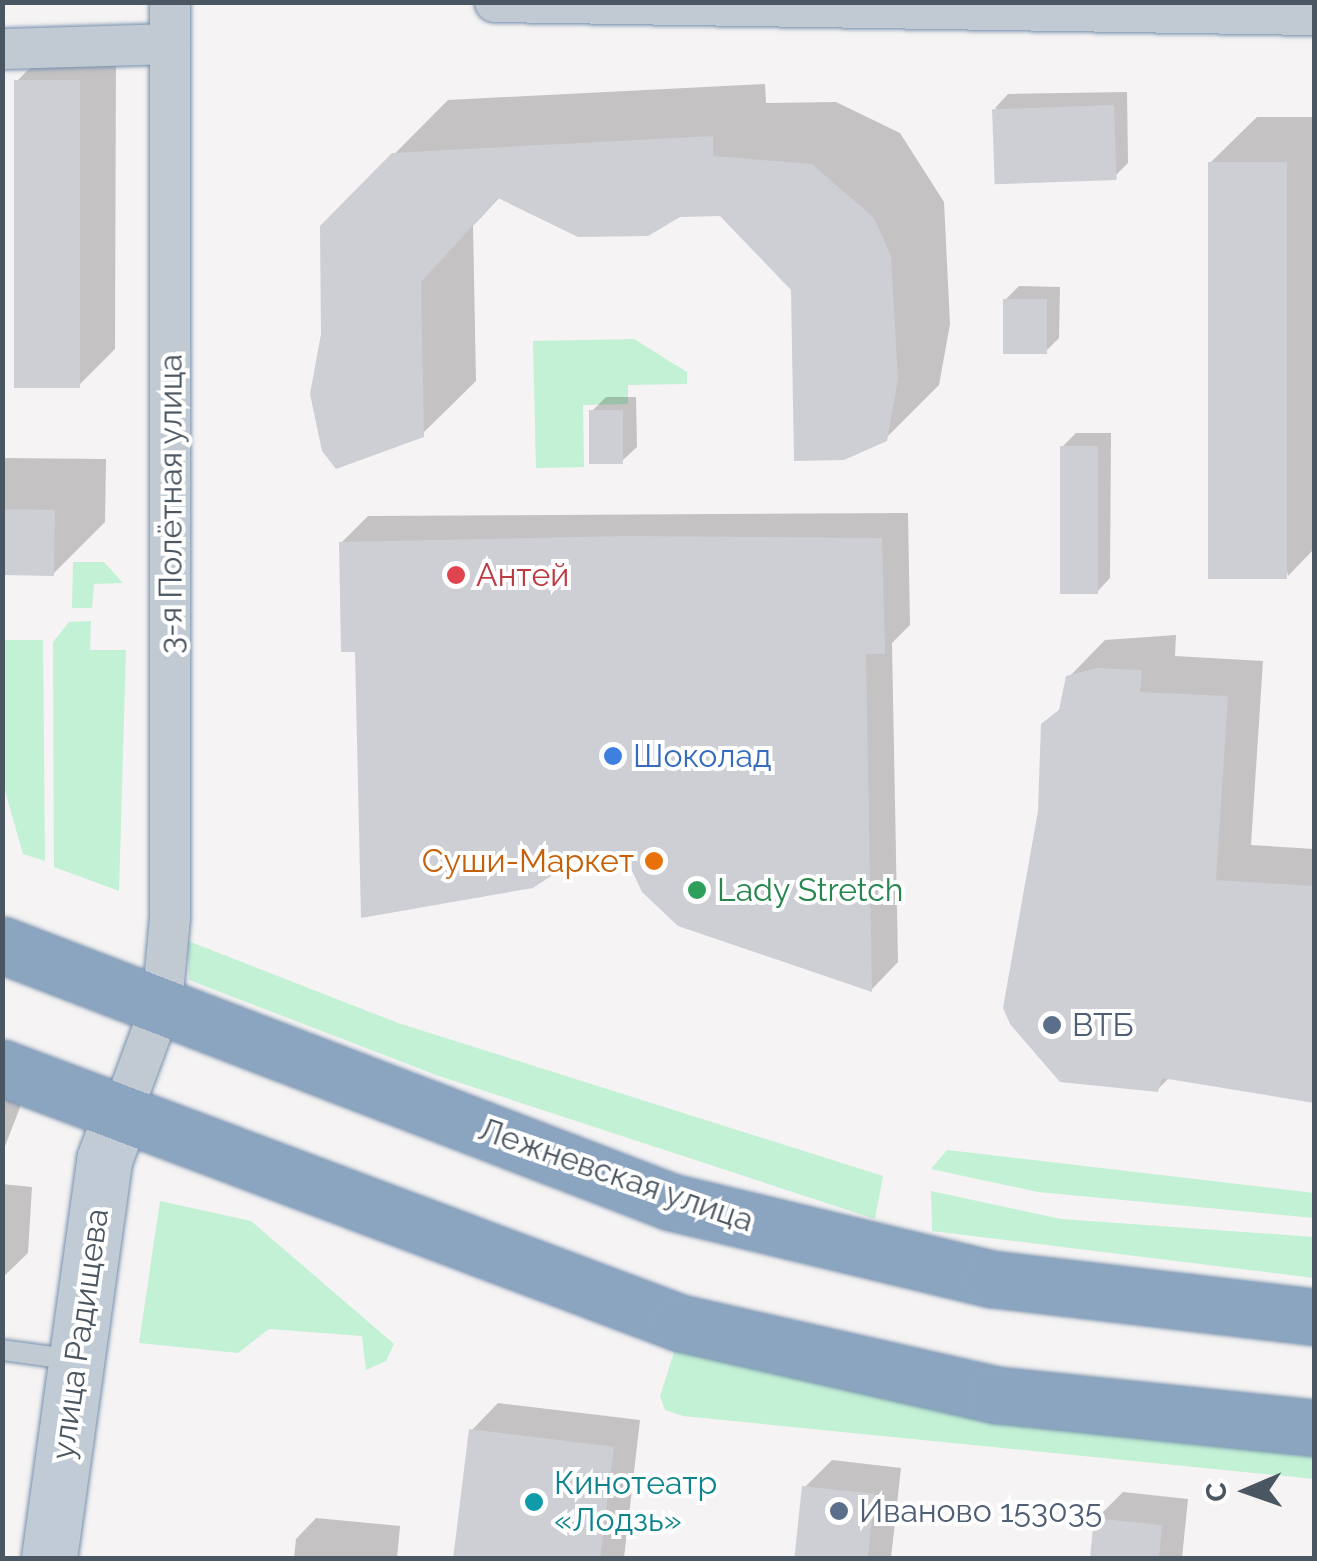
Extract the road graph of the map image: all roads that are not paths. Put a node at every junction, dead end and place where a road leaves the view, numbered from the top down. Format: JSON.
{"nodes":[{"id":1,"x":170,"y":2,"type":"edge"},
{"id":2,"x":496,"y":2,"type":"edge"},
{"id":3,"x":821,"y":5,"type":"edge"},
{"id":4,"x":1314,"y":15,"type":"edge"},
{"id":5,"x":170,"y":44,"type":"junction"},
{"id":6,"x":2,"y":50,"type":"edge"},
{"id":7,"x":2,"y":945,"type":"edge"},
{"id":8,"x":162,"y":1004,"type":"junction"},
{"id":9,"x":2,"y":1068,"type":"edge"},
{"id":10,"x":122,"y":1112,"type":"junction"},
{"id":11,"x":1314,"y":1317,"type":"edge"},
{"id":12,"x":2,"y":1350,"type":"edge"},
{"id":13,"x":77,"y":1360,"type":"junction"},
{"id":14,"x":1314,"y":1428,"type":"edge"},
{"id":15,"x":49,"y":1558,"type":"edge"}],
"edges":[{"from":1,"to":5,"type":"street","name":"3-я Полётная улица"},
{"from":2,"to":3,"type":"street"},
{"from":3,"to":4,"type":"street"},
{"from":5,"to":6,"type":"street"},
{"from":5,"to":8,"type":"street","name":"3-я Полётная улица"},
{"from":7,"to":8,"type":"highway","name":"Лежневская улица"},
{"from":8,"to":10,"type":"street","name":"3-я Полётная улица"},
{"from":8,"to":11,"type":"highway","name":"Лежневская улица"},
{"from":9,"to":10,"type":"highway"},
{"from":10,"to":13,"type":"street","name":"улица Радищева"},
{"from":10,"to":14,"type":"highway"},
{"from":12,"to":13,"type":"lane"},
{"from":13,"to":15,"type":"street","name":"улица Радищева"}]}
